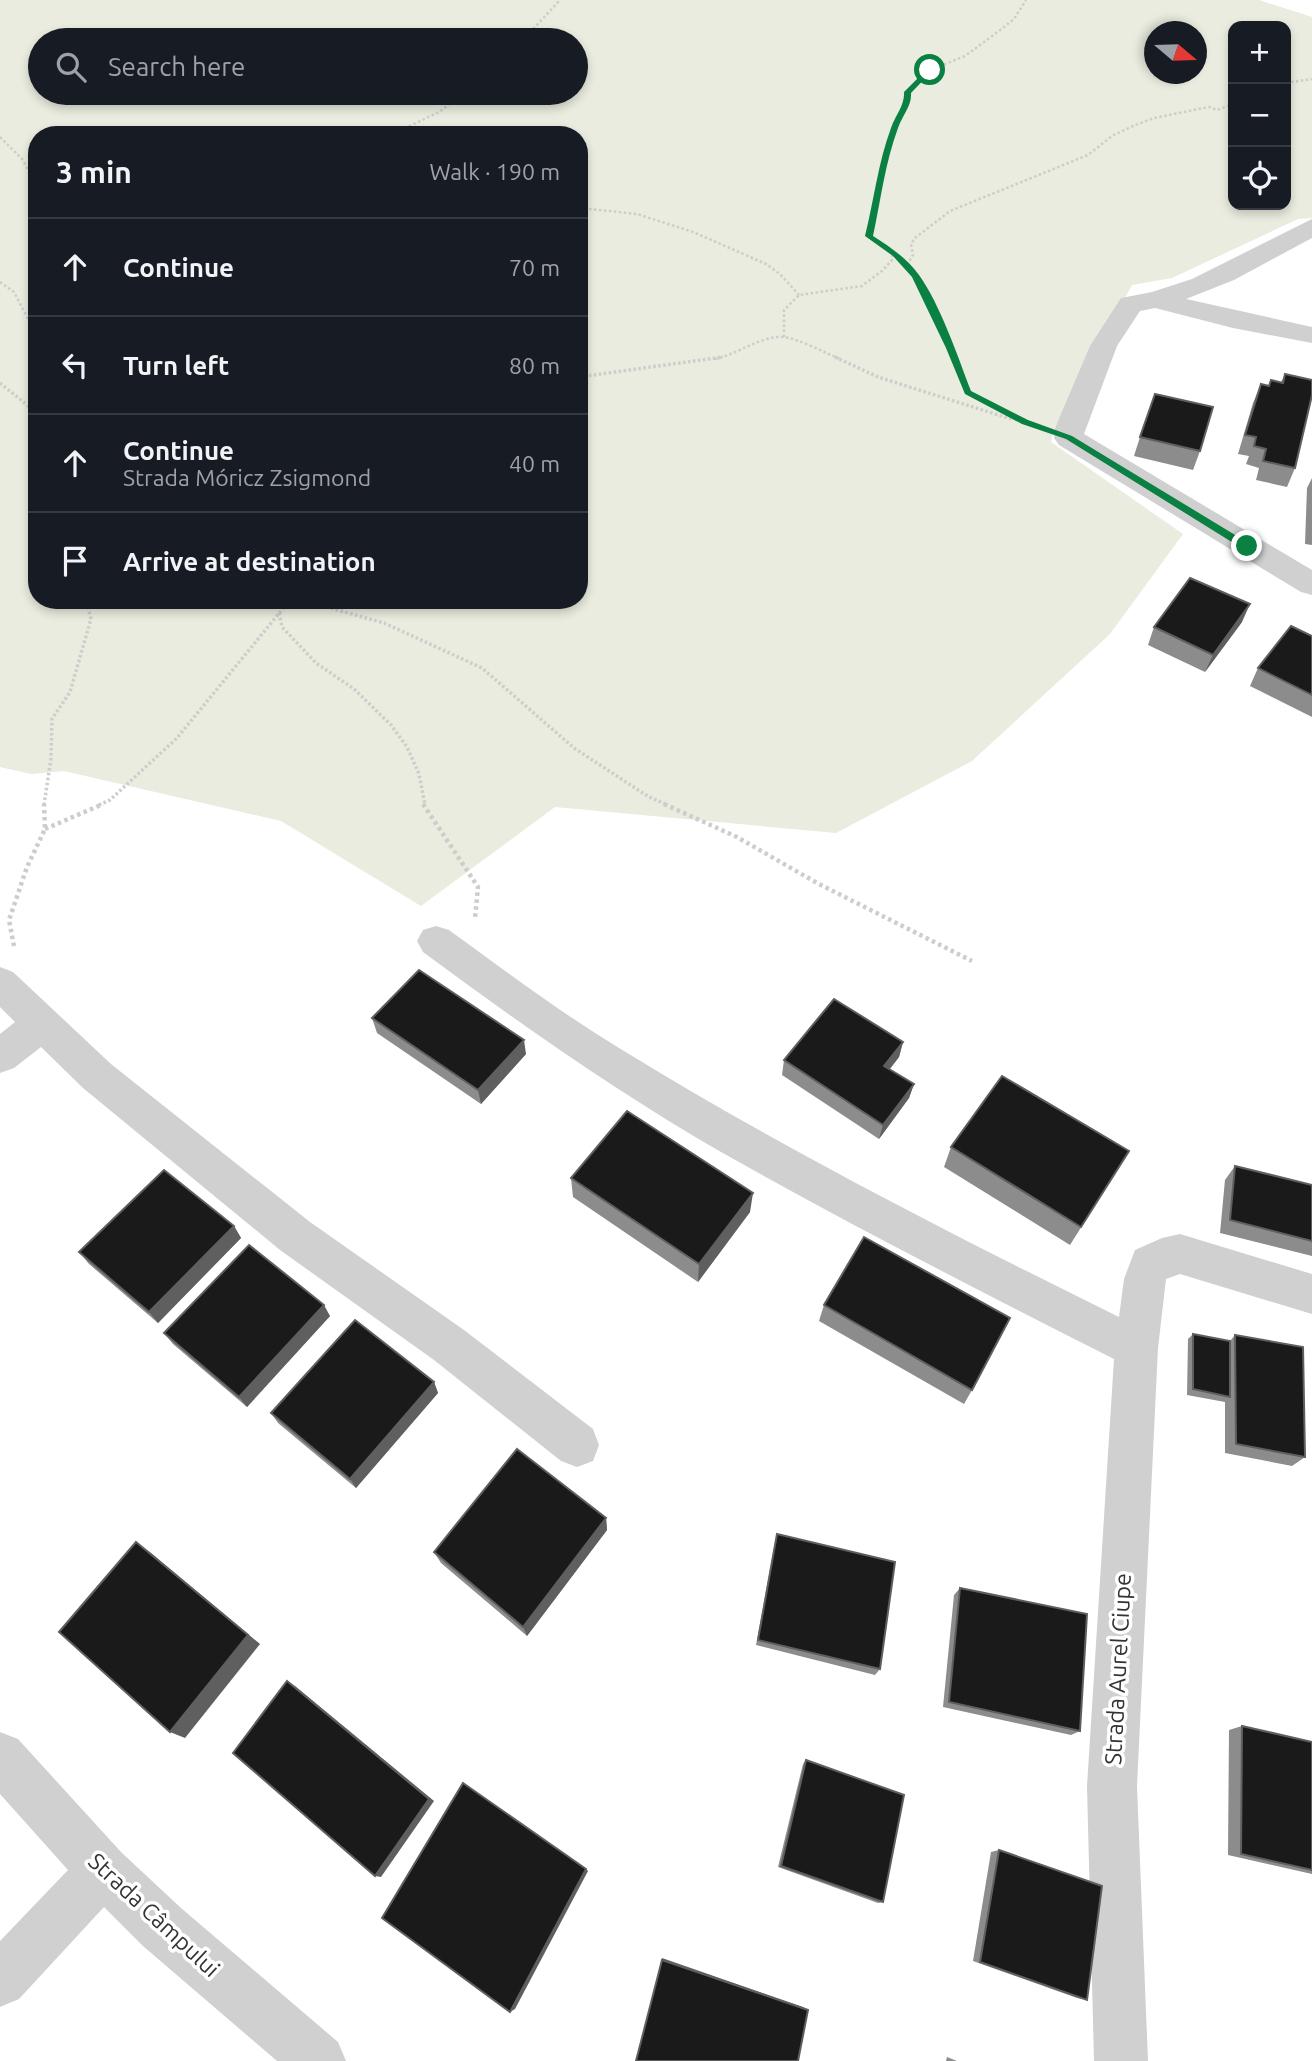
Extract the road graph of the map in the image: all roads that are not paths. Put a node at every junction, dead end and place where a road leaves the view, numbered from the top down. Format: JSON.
{"nodes":[{"id":1,"x":1312,"y":227,"type":"edge"},
{"id":2,"x":1160,"y":301,"type":"junction"},
{"id":3,"x":1312,"y":335,"type":"edge"},
{"id":4,"x":1312,"y":584,"type":"edge"},
{"id":5,"x":446,"y":948,"type":"road end"},
{"id":6,"x":7,"y":965,"type":"edge"},
{"id":7,"x":41,"y":1025,"type":"junction"},
{"id":8,"x":0,"y":1056,"type":"edge"},
{"id":9,"x":1312,"y":1294,"type":"edge"},
{"id":10,"x":1136,"y":1348,"type":"junction"},
{"id":11,"x":577,"y":1445,"type":"dead end"},
{"id":12,"x":0,"y":1757,"type":"edge"},
{"id":13,"x":103,"y":1870,"type":"junction"},
{"id":14,"x":0,"y":1980,"type":"edge"},
{"id":15,"x":319,"y":2061,"type":"edge"},
{"id":16,"x":1121,"y":2061,"type":"edge"}],
"edges":[{"from":1,"to":2,"type":"street"},
{"from":2,"to":3,"type":"street"},
{"from":2,"to":4,"type":"street"},
{"from":5,"to":10,"type":"street"},
{"from":6,"to":7,"type":"street"},
{"from":7,"to":8,"type":"street"},
{"from":7,"to":11,"type":"street"},
{"from":9,"to":10,"type":"street","name":"Strada Aurel Ciupe"},
{"from":10,"to":16,"type":"street","name":"Strada Aurel Ciupe"},
{"from":12,"to":13,"type":"street","name":"Strada Câmpului"},
{"from":13,"to":14,"type":"street"},
{"from":13,"to":15,"type":"street","name":"Strada Câmpului"}]}
